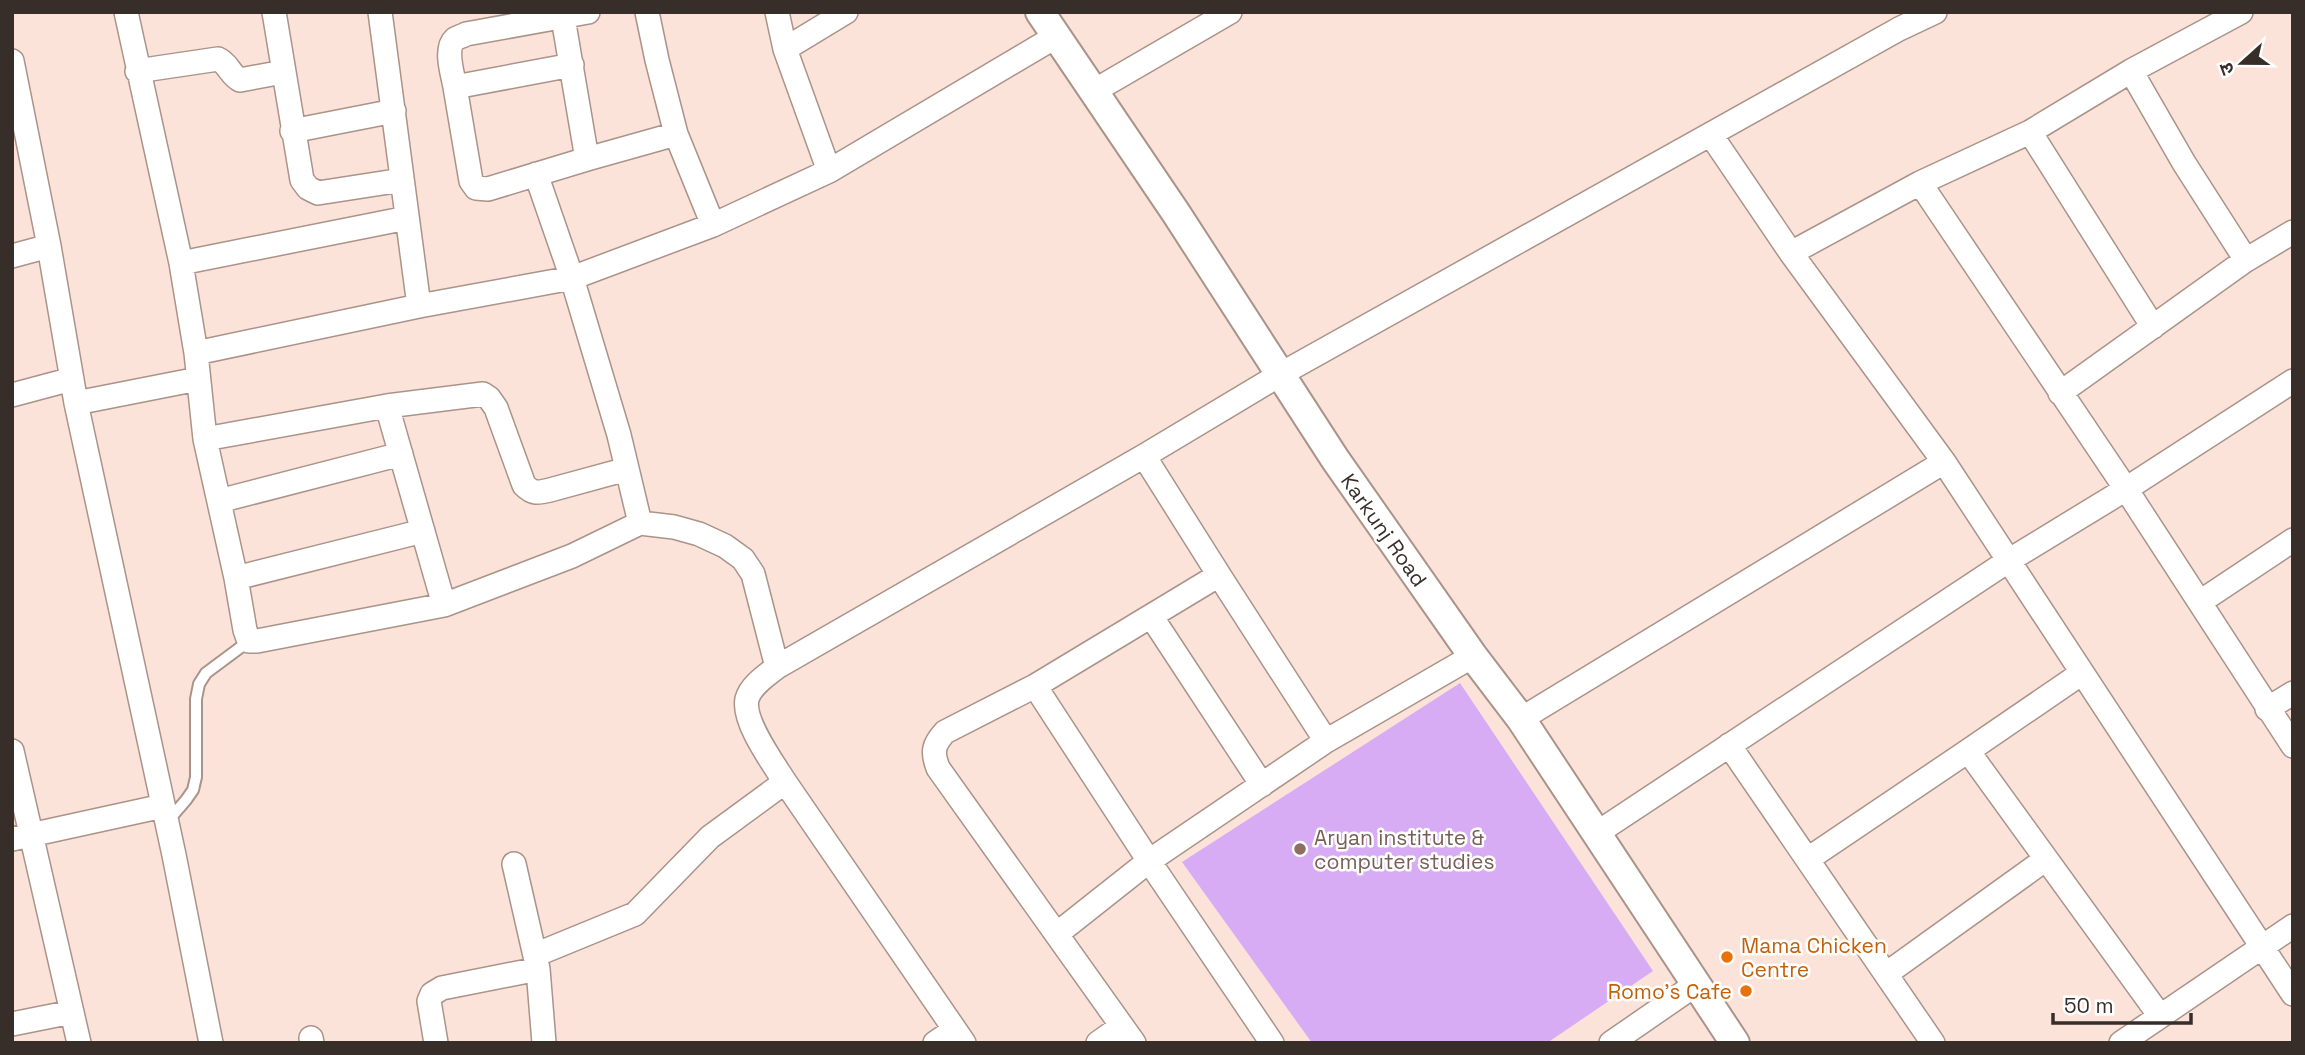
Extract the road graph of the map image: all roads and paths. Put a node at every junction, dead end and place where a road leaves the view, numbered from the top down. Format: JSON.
{"nodes":[{"id":1,"x":274,"y":12,"type":"edge"},
{"id":2,"x":380,"y":12,"type":"edge"},
{"id":3,"x":588,"y":12,"type":"edge"},
{"id":4,"x":648,"y":12,"type":"edge"},
{"id":5,"x":777,"y":12,"type":"edge"},
{"id":6,"x":846,"y":12,"type":"edge"},
{"id":7,"x":1040,"y":12,"type":"edge"},
{"id":8,"x":1230,"y":12,"type":"edge"},
{"id":9,"x":1934,"y":12,"type":"edge"},
{"id":10,"x":2241,"y":12,"type":"edge"},
{"id":11,"x":128,"y":13,"type":"edge"},
{"id":12,"x":563,"y":15,"type":"edge"},
{"id":13,"x":1895,"y":21,"type":"edge"},
{"id":14,"x":1055,"y":37,"type":"junction"},
{"id":15,"x":785,"y":49,"type":"junction"},
{"id":16,"x":12,"y":61,"type":"edge"},
{"id":17,"x":572,"y":65,"type":"junction"},
{"id":18,"x":137,"y":71,"type":"junction"},
{"id":19,"x":2131,"y":71,"type":"junction"},
{"id":20,"x":283,"y":72,"type":"junction"},
{"id":21,"x":455,"y":87,"type":"junction"},
{"id":22,"x":1094,"y":91,"type":"junction"},
{"id":23,"x":394,"y":111,"type":"junction"},
{"id":24,"x":292,"y":131,"type":"junction"},
{"id":25,"x":2029,"y":132,"type":"junction"},
{"id":26,"x":676,"y":134,"type":"junction"},
{"id":27,"x":1711,"y":135,"type":"junction"},
{"id":28,"x":587,"y":159,"type":"junction"},
{"id":29,"x":829,"y":171,"type":"junction"},
{"id":30,"x":536,"y":174,"type":"junction"},
{"id":31,"x":402,"y":180,"type":"junction"},
{"id":32,"x":1920,"y":183,"type":"junction"},
{"id":33,"x":407,"y":218,"type":"junction"},
{"id":34,"x":713,"y":225,"type":"junction"},
{"id":35,"x":2293,"y":232,"type":"edge"},
{"id":36,"x":49,"y":246,"type":"junction"},
{"id":37,"x":1791,"y":253,"type":"junction"},
{"id":38,"x":12,"y":256,"type":"edge"},
{"id":39,"x":2246,"y":261,"type":"junction"},
{"id":40,"x":181,"y":263,"type":"junction"},
{"id":41,"x":572,"y":278,"type":"junction"},
{"id":42,"x":419,"y":306,"type":"junction"},
{"id":43,"x":2153,"y":327,"type":"junction"},
{"id":44,"x":196,"y":353,"type":"junction"},
{"id":45,"x":1281,"y":374,"type":"junction"},
{"id":46,"x":72,"y":379,"type":"junction"},
{"id":47,"x":198,"y":379,"type":"junction"},
{"id":48,"x":2293,"y":381,"type":"edge"},
{"id":49,"x":2060,"y":393,"type":"junction"},
{"id":50,"x":12,"y":395,"type":"edge"},
{"id":51,"x":76,"y":403,"type":"junction"},
{"id":52,"x":387,"y":406,"type":"junction"},
{"id":53,"x":205,"y":439,"type":"junction"},
{"id":54,"x":401,"y":454,"type":"junction"},
{"id":55,"x":1144,"y":456,"type":"junction"},
{"id":56,"x":1944,"y":462,"type":"junction"},
{"id":57,"x":627,"y":469,"type":"junction"},
{"id":58,"x":2126,"y":489,"type":"junction"},
{"id":59,"x":219,"y":501,"type":"junction"},
{"id":60,"x":640,"y":523,"type":"junction"},
{"id":61,"x":423,"y":531,"type":"junction"},
{"id":62,"x":2293,"y":540,"type":"edge"},
{"id":63,"x":2008,"y":561,"type":"junction"},
{"id":64,"x":1219,"y":575,"type":"junction"},
{"id":65,"x":236,"y":578,"type":"junction"},
{"id":66,"x":2200,"y":602,"type":"junction"},
{"id":67,"x":444,"y":605,"type":"junction"},
{"id":68,"x":1151,"y":616,"type":"junction"},
{"id":69,"x":249,"y":641,"type":"junction"},
{"id":70,"x":1473,"y":656,"type":"junction"},
{"id":71,"x":777,"y":667,"type":"junction"},
{"id":72,"x":2082,"y":673,"type":"junction"},
{"id":73,"x":1035,"y":686,"type":"junction"},
{"id":74,"x":2293,"y":692,"type":"edge"},
{"id":75,"x":2267,"y":709,"type":"junction"},
{"id":76,"x":1521,"y":719,"type":"junction"},
{"id":77,"x":1326,"y":741,"type":"junction"},
{"id":78,"x":1729,"y":745,"type":"junction"},
{"id":79,"x":2293,"y":746,"type":"edge"},
{"id":80,"x":12,"y":751,"type":"edge"},
{"id":81,"x":1968,"y":751,"type":"junction"},
{"id":82,"x":785,"y":782,"type":"junction"},
{"id":83,"x":1262,"y":785,"type":"junction"},
{"id":84,"x":165,"y":814,"type":"junction"},
{"id":85,"x":1597,"y":833,"type":"junction"},
{"id":86,"x":21,"y":837,"type":"edge"},
{"id":87,"x":1808,"y":859,"type":"junction"},
{"id":88,"x":2046,"y":859,"type":"junction"},
{"id":89,"x":1149,"y":861,"type":"junction"},
{"id":90,"x":514,"y":864,"type":"dead end"},
{"id":91,"x":2293,"y":926,"type":"edge"},
{"id":92,"x":1058,"y":933,"type":"junction"},
{"id":93,"x":2261,"y":946,"type":"junction"},
{"id":94,"x":536,"y":962,"type":"junction"},
{"id":95,"x":1886,"y":974,"type":"junction"},
{"id":96,"x":1695,"y":985,"type":"junction"},
{"id":97,"x":2293,"y":994,"type":"edge"},
{"id":98,"x":72,"y":1012,"type":"junction"},
{"id":99,"x":2160,"y":1016,"type":"junction"},
{"id":100,"x":12,"y":1024,"type":"edge"},
{"id":101,"x":1128,"y":1034,"type":"edge"},
{"id":102,"x":959,"y":1036,"type":"edge"},
{"id":103,"x":79,"y":1043,"type":"edge"},
{"id":104,"x":211,"y":1043,"type":"edge"},
{"id":105,"x":436,"y":1043,"type":"edge"},
{"id":106,"x":544,"y":1043,"type":"edge"},
{"id":107,"x":935,"y":1043,"type":"edge"},
{"id":108,"x":1098,"y":1043,"type":"edge"},
{"id":109,"x":1272,"y":1043,"type":"edge"},
{"id":110,"x":1611,"y":1043,"type":"edge"},
{"id":111,"x":1735,"y":1043,"type":"edge"},
{"id":112,"x":1933,"y":1043,"type":"edge"},
{"id":113,"x":2121,"y":1043,"type":"edge"}],
"edges":[{"from":1,"to":20,"type":"street"},
{"from":2,"to":23,"type":"street"},
{"from":3,"to":12,"type":"street"},
{"from":4,"to":26,"type":"street"},
{"from":5,"to":15,"type":"street"},
{"from":6,"to":15,"type":"street"},
{"from":7,"to":14,"type":"street","name":"Karkunj Road"},
{"from":8,"to":22,"type":"street"},
{"from":9,"to":13,"type":"street"},
{"from":10,"to":19,"type":"street"},
{"from":11,"to":18,"type":"street"},
{"from":12,"to":17,"type":"street"},
{"from":12,"to":21,"type":"street"},
{"from":13,"to":27,"type":"street"},
{"from":14,"to":22,"type":"street","name":"Karkunj Road"},
{"from":14,"to":29,"type":"street"},
{"from":15,"to":29,"type":"street"},
{"from":16,"to":36,"type":"street"},
{"from":17,"to":21,"type":"street"},
{"from":17,"to":28,"type":"street"},
{"from":18,"to":20,"type":"street"},
{"from":18,"to":40,"type":"street"},
{"from":19,"to":25,"type":"street"},
{"from":19,"to":39,"type":"street"},
{"from":20,"to":24,"type":"street"},
{"from":21,"to":30,"type":"street"},
{"from":22,"to":45,"type":"street","name":"Karkunj Road"},
{"from":23,"to":24,"type":"street"},
{"from":23,"to":31,"type":"street"},
{"from":24,"to":31,"type":"street"},
{"from":25,"to":32,"type":"street"},
{"from":25,"to":43,"type":"street"},
{"from":26,"to":28,"type":"street"},
{"from":26,"to":34,"type":"street"},
{"from":27,"to":37,"type":"street"},
{"from":27,"to":45,"type":"street"},
{"from":28,"to":30,"type":"street"},
{"from":29,"to":34,"type":"street"},
{"from":30,"to":41,"type":"street"},
{"from":31,"to":33,"type":"street"},
{"from":32,"to":37,"type":"street"},
{"from":32,"to":49,"type":"street"},
{"from":33,"to":40,"type":"street"},
{"from":33,"to":42,"type":"street"},
{"from":34,"to":41,"type":"street"},
{"from":35,"to":39,"type":"street"},
{"from":36,"to":38,"type":"street"},
{"from":36,"to":46,"type":"street"},
{"from":37,"to":56,"type":"street"},
{"from":39,"to":43,"type":"street"},
{"from":40,"to":44,"type":"street"},
{"from":41,"to":42,"type":"street"},
{"from":41,"to":57,"type":"street"},
{"from":42,"to":44,"type":"street"},
{"from":43,"to":49,"type":"street"},
{"from":44,"to":47,"type":"street"},
{"from":45,"to":55,"type":"street"},
{"from":45,"to":70,"type":"street","name":"Karkunj Road"},
{"from":46,"to":50,"type":"street"},
{"from":46,"to":51,"type":"street"},
{"from":47,"to":51,"type":"street"},
{"from":47,"to":53,"type":"street"},
{"from":48,"to":58,"type":"street"},
{"from":49,"to":58,"type":"street"},
{"from":51,"to":84,"type":"street"},
{"from":52,"to":53,"type":"street"},
{"from":52,"to":54,"type":"street"},
{"from":52,"to":57,"type":"street"},
{"from":53,"to":59,"type":"street"},
{"from":54,"to":59,"type":"street"},
{"from":54,"to":61,"type":"street"},
{"from":55,"to":64,"type":"street"},
{"from":55,"to":71,"type":"street"},
{"from":56,"to":63,"type":"street"},
{"from":56,"to":76,"type":"street"},
{"from":57,"to":60,"type":"street"},
{"from":58,"to":63,"type":"street"},
{"from":58,"to":66,"type":"street"},
{"from":59,"to":65,"type":"street"},
{"from":60,"to":67,"type":"street"},
{"from":60,"to":71,"type":"street"},
{"from":61,"to":65,"type":"street"},
{"from":61,"to":67,"type":"street"},
{"from":62,"to":66,"type":"street"},
{"from":63,"to":72,"type":"street"},
{"from":63,"to":78,"type":"street"},
{"from":64,"to":68,"type":"street"},
{"from":64,"to":77,"type":"street"},
{"from":65,"to":69,"type":"street"},
{"from":66,"to":75,"type":"street"},
{"from":67,"to":69,"type":"street"},
{"from":68,"to":73,"type":"street"},
{"from":68,"to":83,"type":"street"},
{"from":69,"to":84,"type":"lane"},
{"from":70,"to":76,"type":"street","name":"Karkunj Road"},
{"from":70,"to":77,"type":"street"},
{"from":71,"to":82,"type":"street"},
{"from":72,"to":81,"type":"street"},
{"from":72,"to":93,"type":"street"},
{"from":73,"to":89,"type":"street"},
{"from":73,"to":92,"type":"street"},
{"from":74,"to":75,"type":"street"},
{"from":75,"to":79,"type":"street"},
{"from":76,"to":85,"type":"street","name":"Karkunj Road"},
{"from":77,"to":83,"type":"street"},
{"from":78,"to":85,"type":"street"},
{"from":78,"to":87,"type":"street"},
{"from":80,"to":86,"type":"street"},
{"from":81,"to":87,"type":"street"},
{"from":81,"to":88,"type":"street"},
{"from":82,"to":94,"type":"street"},
{"from":82,"to":102,"type":"street"},
{"from":83,"to":89,"type":"street"},
{"from":84,"to":86,"type":"street"},
{"from":84,"to":104,"type":"street"},
{"from":85,"to":96,"type":"street","name":"Karkunj Road"},
{"from":86,"to":98,"type":"street"},
{"from":87,"to":95,"type":"street"},
{"from":88,"to":95,"type":"street"},
{"from":88,"to":99,"type":"street"},
{"from":89,"to":92,"type":"street"},
{"from":89,"to":109,"type":"street"},
{"from":90,"to":94,"type":"street"},
{"from":91,"to":93,"type":"street"},
{"from":92,"to":101,"type":"street"},
{"from":93,"to":97,"type":"street"},
{"from":93,"to":99,"type":"street"},
{"from":94,"to":105,"type":"street"},
{"from":94,"to":106,"type":"street"},
{"from":95,"to":112,"type":"street"},
{"from":96,"to":110,"type":"street"},
{"from":96,"to":111,"type":"street","name":"Karkunj Road"},
{"from":98,"to":100,"type":"street"},
{"from":98,"to":103,"type":"street"},
{"from":99,"to":113,"type":"street"},
{"from":101,"to":108,"type":"street"},
{"from":102,"to":107,"type":"street"}]}
